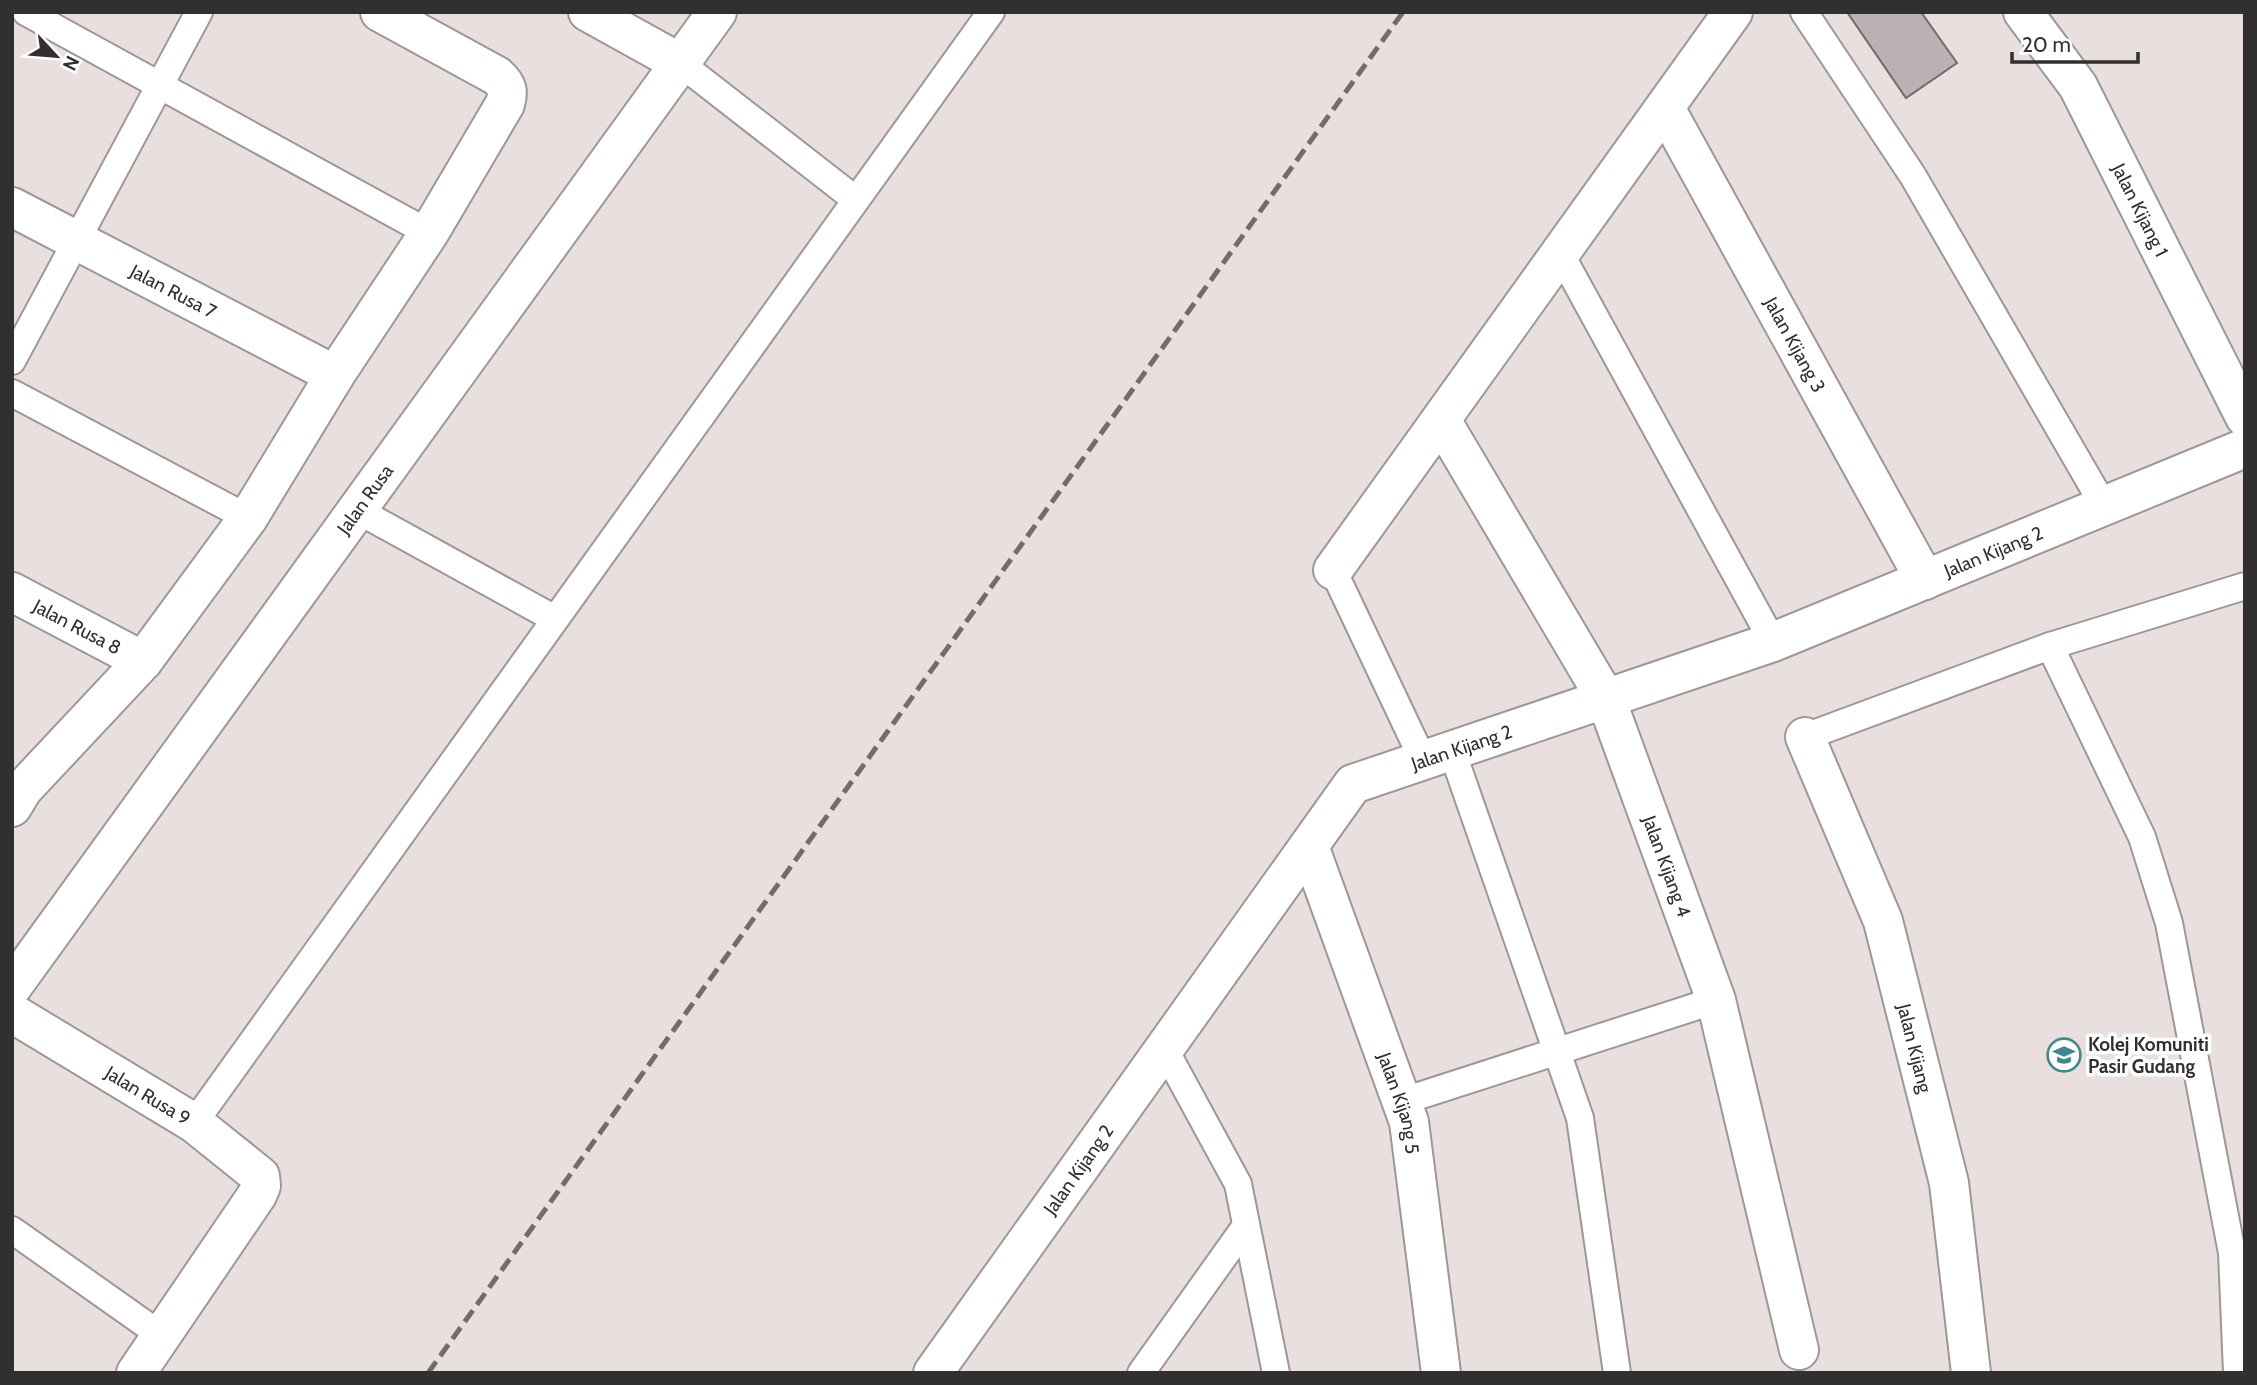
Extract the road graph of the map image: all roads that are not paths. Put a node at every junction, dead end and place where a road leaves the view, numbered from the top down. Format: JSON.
{"nodes":[{"id":1,"x":26,"y":12,"type":"edge"},
{"id":2,"x":200,"y":12,"type":"edge"},
{"id":3,"x":380,"y":12,"type":"edge"},
{"id":4,"x":588,"y":12,"type":"edge"},
{"id":5,"x":717,"y":12,"type":"edge"},
{"id":6,"x":992,"y":12,"type":"edge"},
{"id":7,"x":1733,"y":12,"type":"edge"},
{"id":8,"x":1804,"y":12,"type":"edge"},
{"id":9,"x":2023,"y":12,"type":"edge"},
{"id":10,"x":680,"y":63,"type":"junction"},
{"id":11,"x":160,"y":85,"type":"junction"},
{"id":12,"x":1665,"y":108,"type":"junction"},
{"id":13,"x":856,"y":200,"type":"junction"},
{"id":14,"x":12,"y":207,"type":"edge"},
{"id":15,"x":429,"y":233,"type":"junction"},
{"id":16,"x":77,"y":241,"type":"junction"},
{"id":17,"x":1560,"y":253,"type":"junction"},
{"id":18,"x":12,"y":361,"type":"edge"},
{"id":19,"x":335,"y":376,"type":"junction"},
{"id":20,"x":12,"y":393,"type":"edge"},
{"id":21,"x":2245,"y":418,"type":"edge"},
{"id":22,"x":1441,"y":420,"type":"junction"},
{"id":23,"x":2245,"y":448,"type":"edge"},
{"id":24,"x":2104,"y":506,"type":"junction"},
{"id":25,"x":357,"y":510,"type":"junction"},
{"id":26,"x":248,"y":517,"type":"junction"},
{"id":27,"x":1333,"y":570,"type":"joint"},
{"id":28,"x":1925,"y":580,"type":"junction"},
{"id":29,"x":2245,"y":586,"type":"edge"},
{"id":30,"x":12,"y":592,"type":"edge"},
{"id":31,"x":555,"y":619,"type":"junction"},
{"id":32,"x":1773,"y":642,"type":"junction"},
{"id":33,"x":2050,"y":646,"type":"junction"},
{"id":34,"x":143,"y":661,"type":"junction"},
{"id":35,"x":1606,"y":699,"type":"junction"},
{"id":36,"x":1805,"y":737,"type":"joint"},
{"id":37,"x":1438,"y":755,"type":"junction"},
{"id":38,"x":16,"y":793,"type":"edge"},
{"id":39,"x":1309,"y":846,"type":"junction"},
{"id":40,"x":12,"y":988,"type":"edge"},
{"id":41,"x":1716,"y":1000,"type":"junction"},
{"id":42,"x":12,"y":1013,"type":"edge"},
{"id":43,"x":1164,"y":1048,"type":"junction"},
{"id":44,"x":1557,"y":1052,"type":"junction"},
{"id":45,"x":1400,"y":1102,"type":"junction"},
{"id":46,"x":194,"y":1123,"type":"junction"},
{"id":47,"x":1245,"y":1227,"type":"junction"},
{"id":48,"x":12,"y":1230,"type":"edge"},
{"id":49,"x":162,"y":1336,"type":"junction"},
{"id":50,"x":1798,"y":1350,"type":"dead end"},
{"id":51,"x":136,"y":1373,"type":"edge"},
{"id":52,"x":933,"y":1373,"type":"edge"},
{"id":53,"x":1141,"y":1373,"type":"edge"},
{"id":54,"x":1276,"y":1373,"type":"edge"},
{"id":55,"x":1441,"y":1373,"type":"edge"},
{"id":56,"x":1617,"y":1373,"type":"edge"},
{"id":57,"x":1971,"y":1373,"type":"edge"},
{"id":58,"x":2237,"y":1373,"type":"edge"}],
"edges":[{"from":1,"to":11,"type":"lane"},
{"from":2,"to":11,"type":"lane"},
{"from":3,"to":15,"type":"street"},
{"from":4,"to":10,"type":"street"},
{"from":5,"to":10,"type":"street","name":"Jalan Rusa"},
{"from":6,"to":13,"type":"lane"},
{"from":7,"to":12,"type":"street"},
{"from":8,"to":24,"type":"lane"},
{"from":9,"to":21,"type":"street","name":"Jalan Kijang 1"},
{"from":10,"to":13,"type":"lane"},
{"from":10,"to":25,"type":"street","name":"Jalan Rusa"},
{"from":11,"to":15,"type":"lane"},
{"from":11,"to":16,"type":"lane"},
{"from":12,"to":17,"type":"street"},
{"from":12,"to":28,"type":"street","name":"Jalan Kijang 3"},
{"from":13,"to":31,"type":"lane"},
{"from":14,"to":16,"type":"street","name":"Jalan Rusa 7"},
{"from":15,"to":19,"type":"street"},
{"from":16,"to":18,"type":"lane"},
{"from":16,"to":19,"type":"street","name":"Jalan Rusa 7"},
{"from":17,"to":22,"type":"street"},
{"from":17,"to":32,"type":"lane"},
{"from":19,"to":26,"type":"street"},
{"from":20,"to":26,"type":"lane"},
{"from":22,"to":27,"type":"street"},
{"from":22,"to":35,"type":"street","name":"Jalan Kijang 4"},
{"from":23,"to":24,"type":"street","name":"Jalan Kijang 2"},
{"from":24,"to":28,"type":"street","name":"Jalan Kijang 2"},
{"from":25,"to":31,"type":"lane"},
{"from":25,"to":40,"type":"street","name":"Jalan Rusa"},
{"from":26,"to":34,"type":"street"},
{"from":27,"to":37,"type":"lane"},
{"from":28,"to":32,"type":"street","name":"Jalan Kijang 2"},
{"from":29,"to":33,"type":"lane"},
{"from":30,"to":34,"type":"street","name":"Jalan Rusa 8"},
{"from":31,"to":46,"type":"lane"},
{"from":32,"to":35,"type":"street","name":"Jalan Kijang 2"},
{"from":33,"to":36,"type":"lane"},
{"from":33,"to":58,"type":"lane"},
{"from":34,"to":38,"type":"street"},
{"from":35,"to":37,"type":"street","name":"Jalan Kijang 2"},
{"from":35,"to":41,"type":"street","name":"Jalan Kijang 4"},
{"from":36,"to":57,"type":"street","name":"Jalan Kijang"},
{"from":37,"to":39,"type":"street","name":"Jalan Kijang 2"},
{"from":37,"to":44,"type":"lane"},
{"from":39,"to":43,"type":"street","name":"Jalan Kijang 2"},
{"from":39,"to":45,"type":"street","name":"Jalan Kijang 5"},
{"from":41,"to":44,"type":"lane"},
{"from":41,"to":50,"type":"street","name":"Jalan Kijang 4"},
{"from":42,"to":46,"type":"street","name":"Jalan Rusa 9"},
{"from":43,"to":47,"type":"lane"},
{"from":43,"to":52,"type":"street","name":"Jalan Kijang 2"},
{"from":44,"to":45,"type":"lane"},
{"from":44,"to":56,"type":"lane"},
{"from":45,"to":55,"type":"street","name":"Jalan Kijang 5"},
{"from":46,"to":49,"type":"street","name":"Jalan Rusa 9"},
{"from":47,"to":53,"type":"lane"},
{"from":47,"to":54,"type":"lane"},
{"from":48,"to":49,"type":"lane"},
{"from":49,"to":51,"type":"street"}]}
